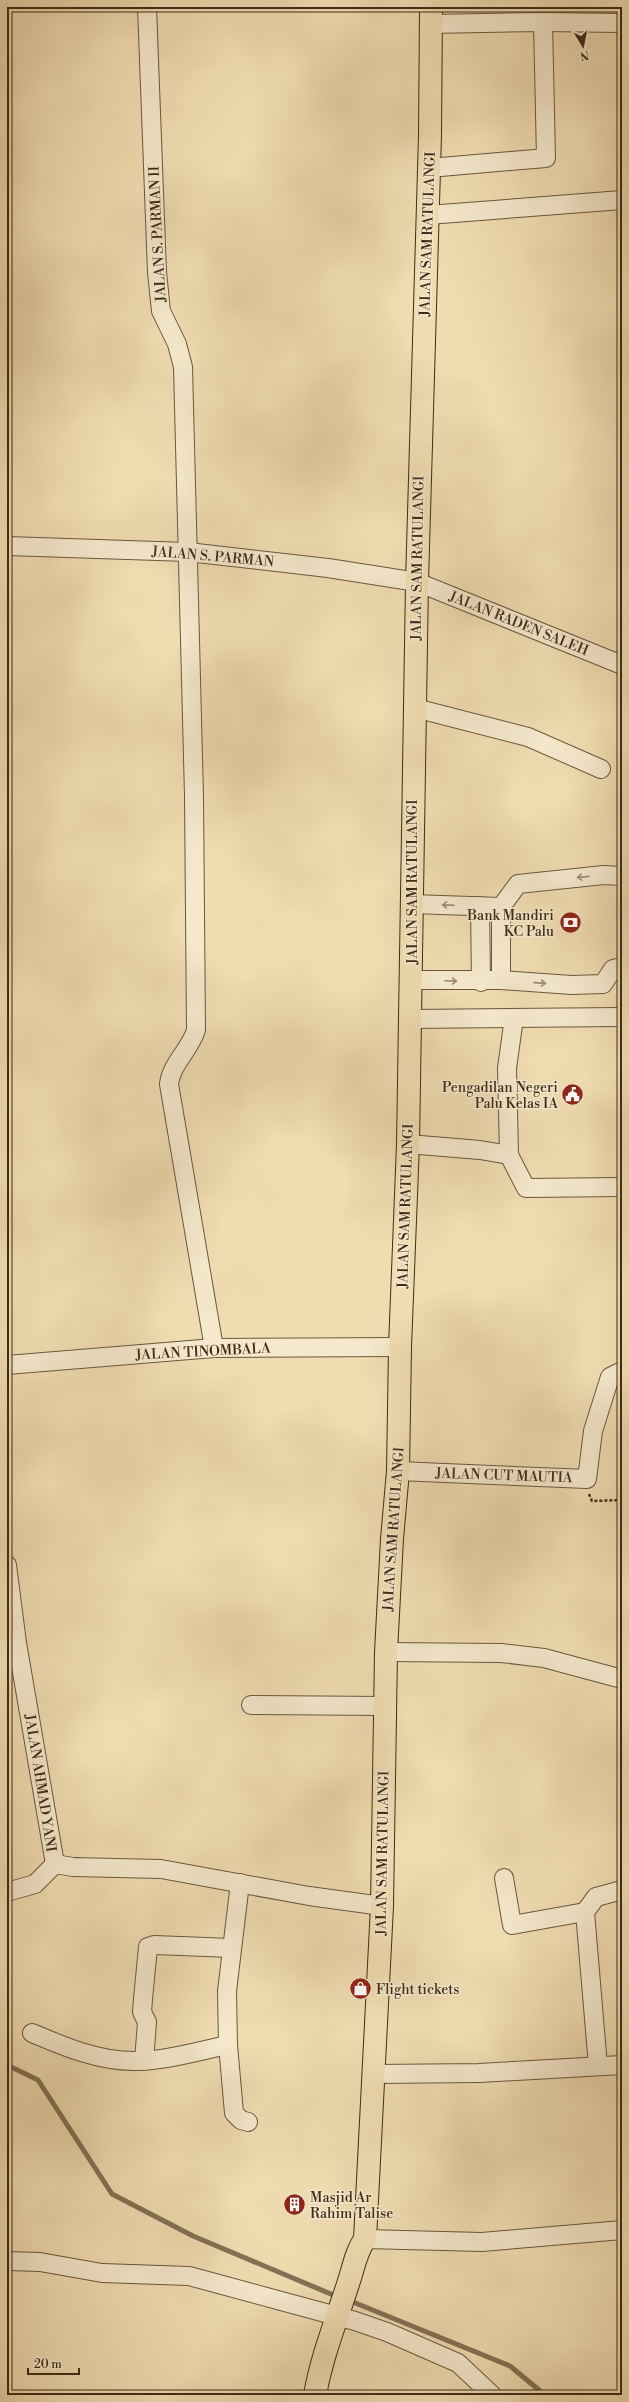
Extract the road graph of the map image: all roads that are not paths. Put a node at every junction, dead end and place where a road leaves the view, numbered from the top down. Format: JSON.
{"nodes":[{"id":1,"x":147,"y":7,"type":"edge"},
{"id":2,"x":431,"y":15,"type":"edge"},
{"id":3,"x":543,"y":22,"type":"junction"},
{"id":4,"x":622,"y":22,"type":"edge"},
{"id":5,"x":429,"y":168,"type":"junction"},
{"id":6,"x":622,"y":200,"type":"edge"},
{"id":7,"x":428,"y":216,"type":"junction"},
{"id":8,"x":7,"y":546,"type":"edge"},
{"id":9,"x":188,"y":552,"type":"junction"},
{"id":10,"x":417,"y":582,"type":"junction"},
{"id":11,"x":622,"y":665,"type":"edge"},
{"id":12,"x":415,"y":708,"type":"junction"},
{"id":13,"x":601,"y":768,"type":"dead end"},
{"id":14,"x":622,"y":876,"type":"edge"},
{"id":15,"x":411,"y":904,"type":"junction"},
{"id":16,"x":480,"y":906,"type":"junction"},
{"id":17,"x":501,"y":907,"type":"junction"},
{"id":18,"x":622,"y":967,"type":"edge"},
{"id":19,"x":412,"y":980,"type":"junction"},
{"id":20,"x":501,"y":980,"type":"junction"},
{"id":21,"x":481,"y":982,"type":"junction"},
{"id":22,"x":622,"y":1017,"type":"edge"},
{"id":23,"x":514,"y":1018,"type":"junction"},
{"id":24,"x":411,"y":1019,"type":"junction"},
{"id":25,"x":408,"y":1144,"type":"junction"},
{"id":26,"x":509,"y":1155,"type":"junction"},
{"id":27,"x":622,"y":1187,"type":"edge"},
{"id":28,"x":400,"y":1347,"type":"junction"},
{"id":29,"x":214,"y":1348,"type":"junction"},
{"id":30,"x":7,"y":1365,"type":"edge"},
{"id":31,"x":622,"y":1371,"type":"edge"},
{"id":32,"x":398,"y":1471,"type":"junction"},
{"id":33,"x":7,"y":1565,"type":"edge"},
{"id":34,"x":12,"y":1644,"type":"edge"},
{"id":35,"x":386,"y":1652,"type":"junction"},
{"id":36,"x":622,"y":1679,"type":"edge"},
{"id":37,"x":252,"y":1705,"type":"dead end"},
{"id":38,"x":385,"y":1706,"type":"junction"},
{"id":39,"x":55,"y":1864,"type":"junction"},
{"id":40,"x":504,"y":1878,"type":"dead end"},
{"id":41,"x":240,"y":1883,"type":"junction"},
{"id":42,"x":622,"y":1890,"type":"edge"},
{"id":43,"x":7,"y":1892,"type":"edge"},
{"id":44,"x":382,"y":1906,"type":"junction"},
{"id":45,"x":585,"y":1912,"type":"junction"},
{"id":46,"x":232,"y":1948,"type":"junction"},
{"id":47,"x":32,"y":2033,"type":"dead end"},
{"id":48,"x":228,"y":2045,"type":"junction"},
{"id":49,"x":144,"y":2061,"type":"junction"},
{"id":50,"x":622,"y":2065,"type":"edge"},
{"id":51,"x":598,"y":2066,"type":"junction"},
{"id":52,"x":374,"y":2074,"type":"junction"},
{"id":53,"x":248,"y":2122,"type":"dead end"},
{"id":54,"x":622,"y":2230,"type":"edge"},
{"id":55,"x":365,"y":2239,"type":"junction"},
{"id":56,"x":7,"y":2261,"type":"edge"},
{"id":57,"x":337,"y":2315,"type":"junction"},
{"id":58,"x":315,"y":2395,"type":"edge"},
{"id":59,"x":492,"y":2395,"type":"edge"}],
"edges":[{"from":1,"to":9,"type":"street","name":"JALAN S. PARMAN II"},
{"from":2,"to":3,"type":"street"},
{"from":2,"to":5,"type":"highway","name":"JALAN SAM RATULANGI"},
{"from":3,"to":4,"type":"street"},
{"from":3,"to":5,"type":"street"},
{"from":5,"to":7,"type":"highway","name":"JALAN SAM RATULANGI"},
{"from":6,"to":7,"type":"street"},
{"from":7,"to":10,"type":"highway","name":"JALAN SAM RATULANGI"},
{"from":8,"to":9,"type":"street","name":"JALAN S. PARMAN"},
{"from":9,"to":10,"type":"street","name":"JALAN S. PARMAN"},
{"from":9,"to":29,"type":"street","name":"JALAN S. PARMAN II"},
{"from":10,"to":11,"type":"street","name":"JALAN RADEN SALEH"},
{"from":10,"to":12,"type":"highway","name":"JALAN SAM RATULANGI"},
{"from":12,"to":13,"type":"street"},
{"from":12,"to":15,"type":"highway","name":"JALAN SAM RATULANGI"},
{"from":14,"to":17,"type":"street","one_way":true},
{"from":16,"to":15,"type":"street","one_way":true},
{"from":15,"to":19,"type":"highway","name":"JALAN SAM RATULANGI"},
{"from":16,"to":17,"type":"street"},
{"from":16,"to":21,"type":"street"},
{"from":17,"to":20,"type":"street"},
{"from":20,"to":18,"type":"street","one_way":true},
{"from":19,"to":21,"type":"street","one_way":true},
{"from":19,"to":24,"type":"highway","name":"JALAN SAM RATULANGI"},
{"from":20,"to":21,"type":"street"},
{"from":22,"to":23,"type":"street"},
{"from":23,"to":24,"type":"street"},
{"from":23,"to":26,"type":"street"},
{"from":24,"to":25,"type":"highway","name":"JALAN SAM RATULANGI"},
{"from":25,"to":26,"type":"street"},
{"from":25,"to":28,"type":"highway","name":"JALAN SAM RATULANGI"},
{"from":26,"to":27,"type":"street"},
{"from":28,"to":29,"type":"street","name":"JALAN TINOMBALA"},
{"from":28,"to":32,"type":"highway","name":"JALAN SAM RATULANGI"},
{"from":29,"to":30,"type":"street","name":"JALAN TINOMBALA"},
{"from":31,"to":32,"type":"street","name":"JALAN CUT MAUTIA"},
{"from":32,"to":35,"type":"highway","name":"JALAN SAM RATULANGI"},
{"from":33,"to":34,"type":"street","name":"JALAN AHMAD YANI"},
{"from":34,"to":39,"type":"street","name":"JALAN AHMAD YANI"},
{"from":35,"to":36,"type":"street"},
{"from":35,"to":38,"type":"highway","name":"JALAN SAM RATULANGI"},
{"from":37,"to":38,"type":"street"},
{"from":38,"to":44,"type":"highway","name":"JALAN SAM RATULANGI"},
{"from":39,"to":41,"type":"street","name":"JALAN AHMAD YANI"},
{"from":39,"to":43,"type":"street"},
{"from":40,"to":45,"type":"street"},
{"from":41,"to":44,"type":"street","name":"JALAN AHMAD YANI"},
{"from":41,"to":46,"type":"street"},
{"from":42,"to":45,"type":"street"},
{"from":44,"to":52,"type":"highway","name":"JALAN SAM RATULANGI"},
{"from":45,"to":51,"type":"street"},
{"from":46,"to":48,"type":"street"},
{"from":46,"to":49,"type":"street"},
{"from":47,"to":49,"type":"street"},
{"from":48,"to":49,"type":"street"},
{"from":48,"to":53,"type":"street"},
{"from":50,"to":51,"type":"street"},
{"from":51,"to":52,"type":"street"},
{"from":52,"to":55,"type":"highway","name":"JALAN SAM RATULANGI"},
{"from":54,"to":55,"type":"street"},
{"from":55,"to":57,"type":"highway","name":"JALAN SAM RATULANGI"},
{"from":56,"to":57,"type":"street"},
{"from":57,"to":58,"type":"highway","name":"JALAN SAM RATULANGI"},
{"from":57,"to":59,"type":"street"}]}
